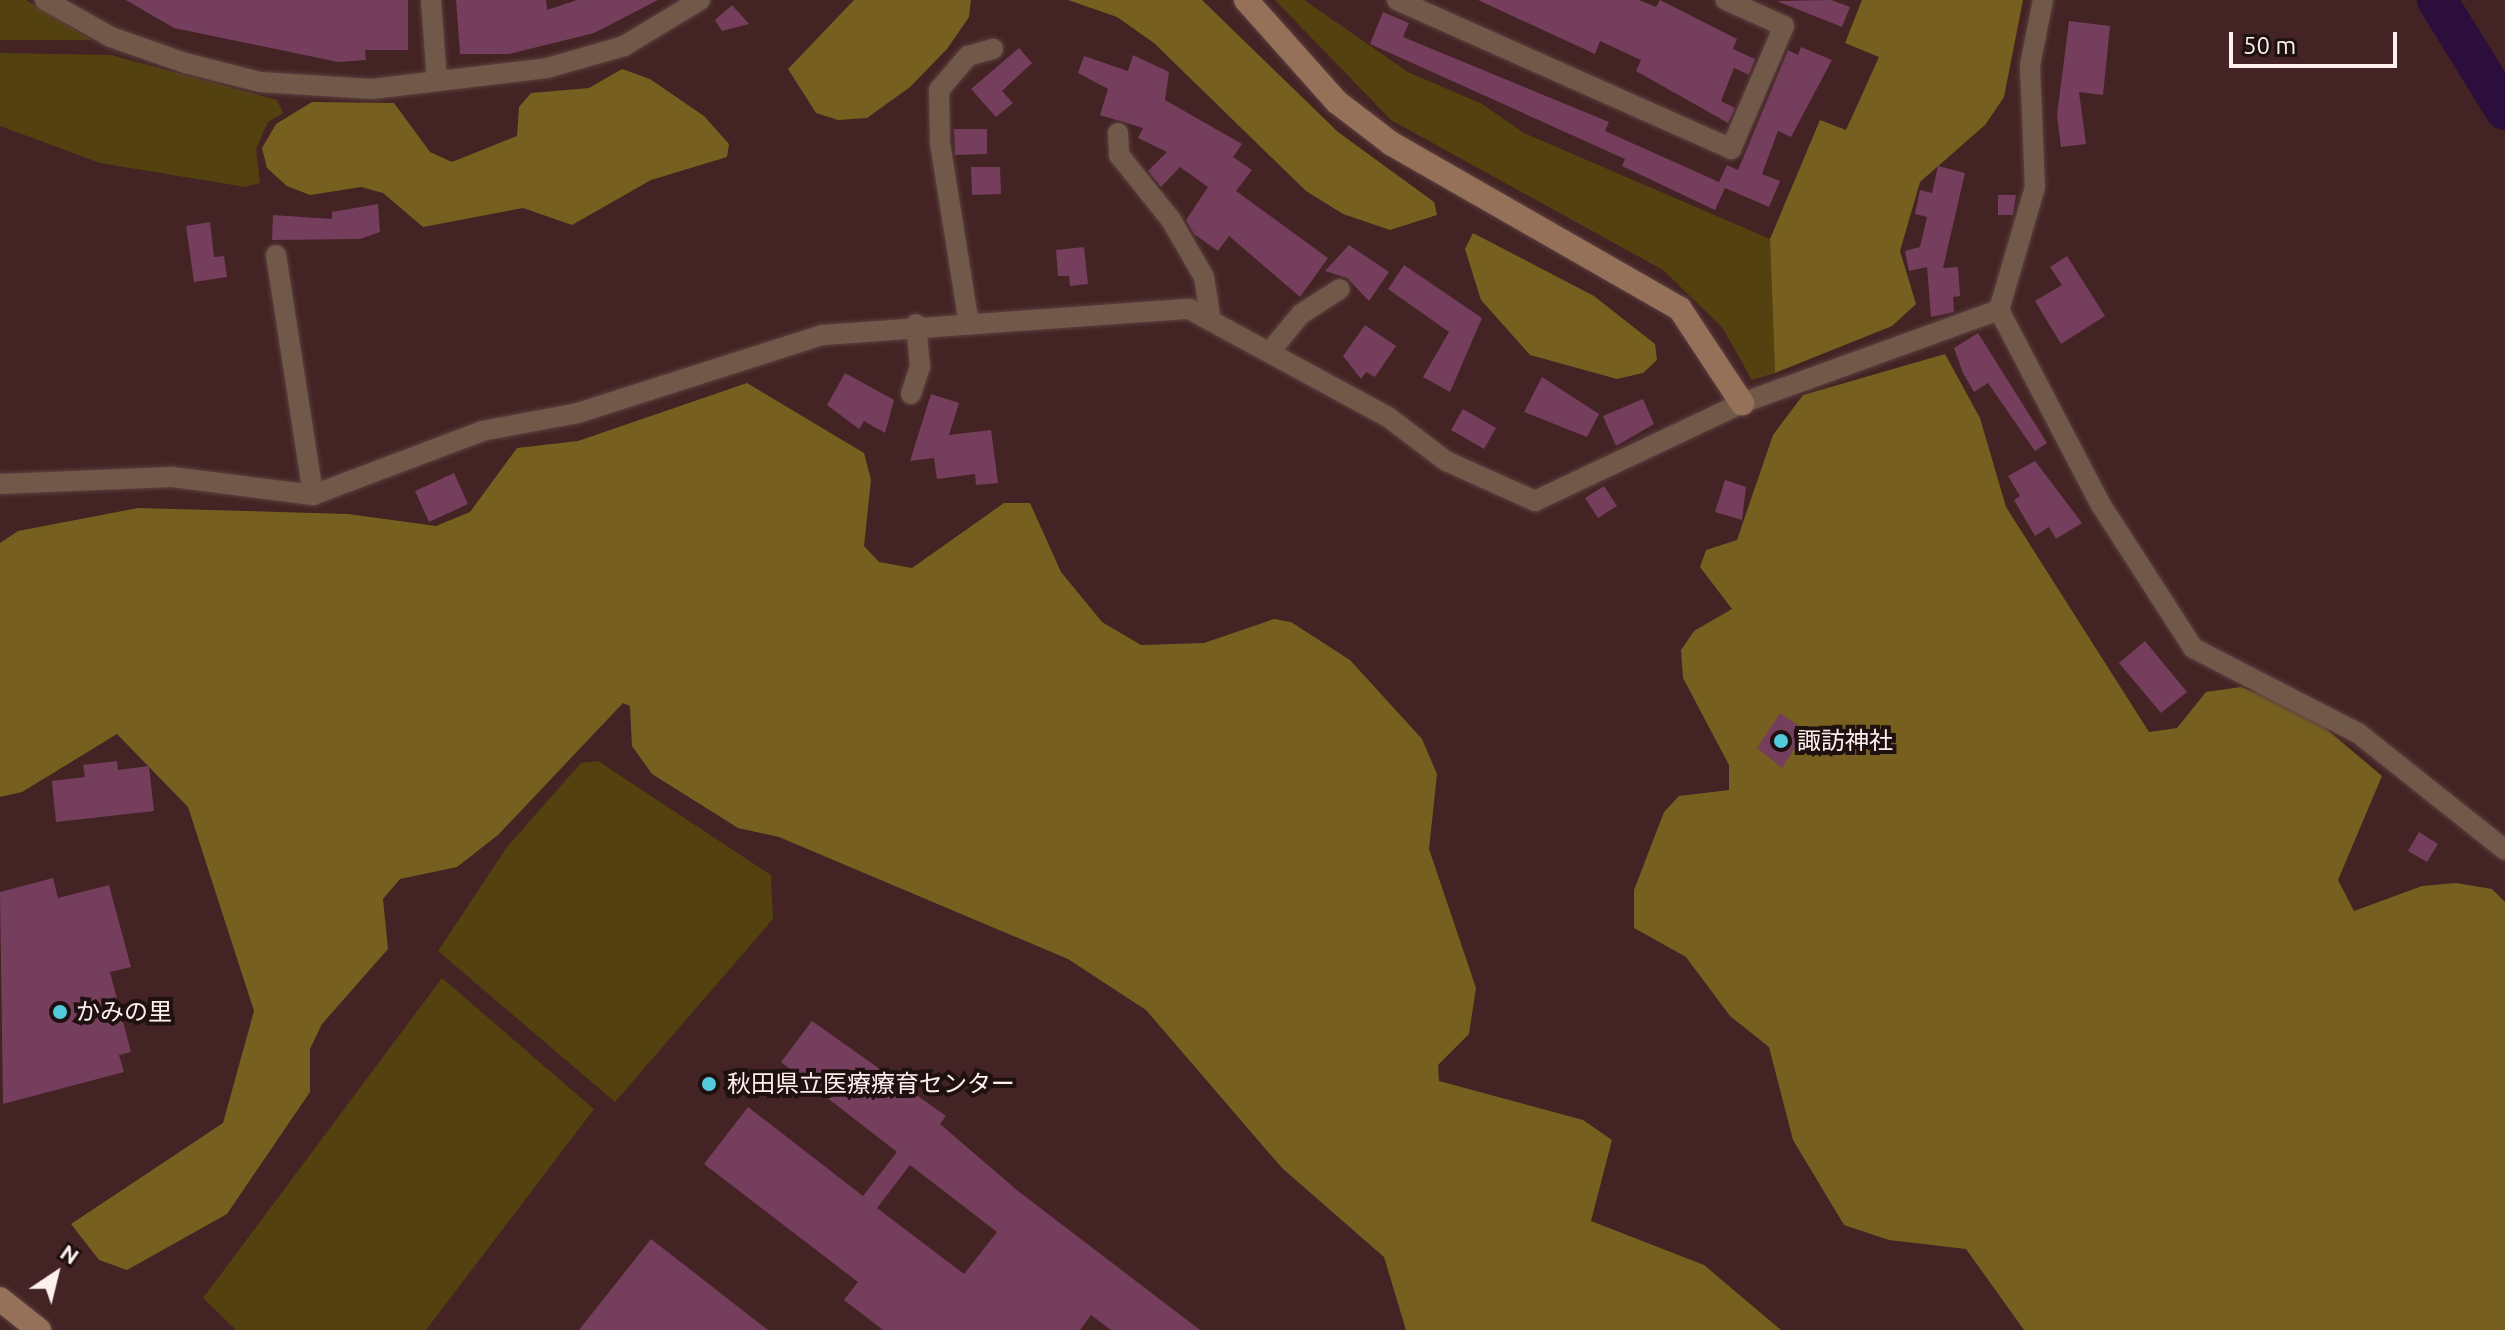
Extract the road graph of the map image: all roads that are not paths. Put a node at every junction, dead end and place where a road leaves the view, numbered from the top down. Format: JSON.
{"nodes":[{"id":1,"x":45,"y":0,"type":"edge"},
{"id":2,"x":431,"y":0,"type":"edge"},
{"id":3,"x":700,"y":0,"type":"edge"},
{"id":4,"x":1246,"y":0,"type":"edge"},
{"id":5,"x":1397,"y":0,"type":"edge"},
{"id":6,"x":1726,"y":0,"type":"edge"},
{"id":7,"x":2043,"y":0,"type":"edge"},
{"id":8,"x":993,"y":49,"type":"dead end"},
{"id":9,"x":437,"y":81,"type":"junction"},
{"id":10,"x":1118,"y":133,"type":"dead end"},
{"id":11,"x":276,"y":255,"type":"dead end"},
{"id":12,"x":1340,"y":289,"type":"dead end"},
{"id":13,"x":1999,"y":310,"type":"junction"},
{"id":14,"x":1210,"y":314,"type":"junction"},
{"id":15,"x":916,"y":324,"type":"junction"},
{"id":16,"x":969,"y":324,"type":"junction"},
{"id":17,"x":1272,"y":349,"type":"junction"},
{"id":18,"x":911,"y":394,"type":"dead end"},
{"id":19,"x":1742,"y":403,"type":"junction"},
{"id":20,"x":0,"y":484,"type":"edge"},
{"id":21,"x":313,"y":495,"type":"junction"},
{"id":22,"x":2505,"y":850,"type":"edge"},
{"id":23,"x":0,"y":1299,"type":"edge"},
{"id":24,"x":39,"y":1330,"type":"edge"}],
"edges":[{"from":1,"to":9,"type":"street"},
{"from":2,"to":9,"type":"street"},
{"from":3,"to":9,"type":"street"},
{"from":4,"to":19,"type":"street"},
{"from":5,"to":6,"type":"street"},
{"from":7,"to":13,"type":"street"},
{"from":8,"to":16,"type":"street"},
{"from":10,"to":14,"type":"street"},
{"from":11,"to":21,"type":"street"},
{"from":12,"to":17,"type":"street"},
{"from":13,"to":19,"type":"street"},
{"from":13,"to":22,"type":"street"},
{"from":14,"to":16,"type":"street"},
{"from":14,"to":17,"type":"street"},
{"from":15,"to":16,"type":"street"},
{"from":15,"to":18,"type":"street"},
{"from":15,"to":21,"type":"street"},
{"from":17,"to":19,"type":"street"},
{"from":20,"to":21,"type":"street"},
{"from":23,"to":24,"type":"street"}]}
